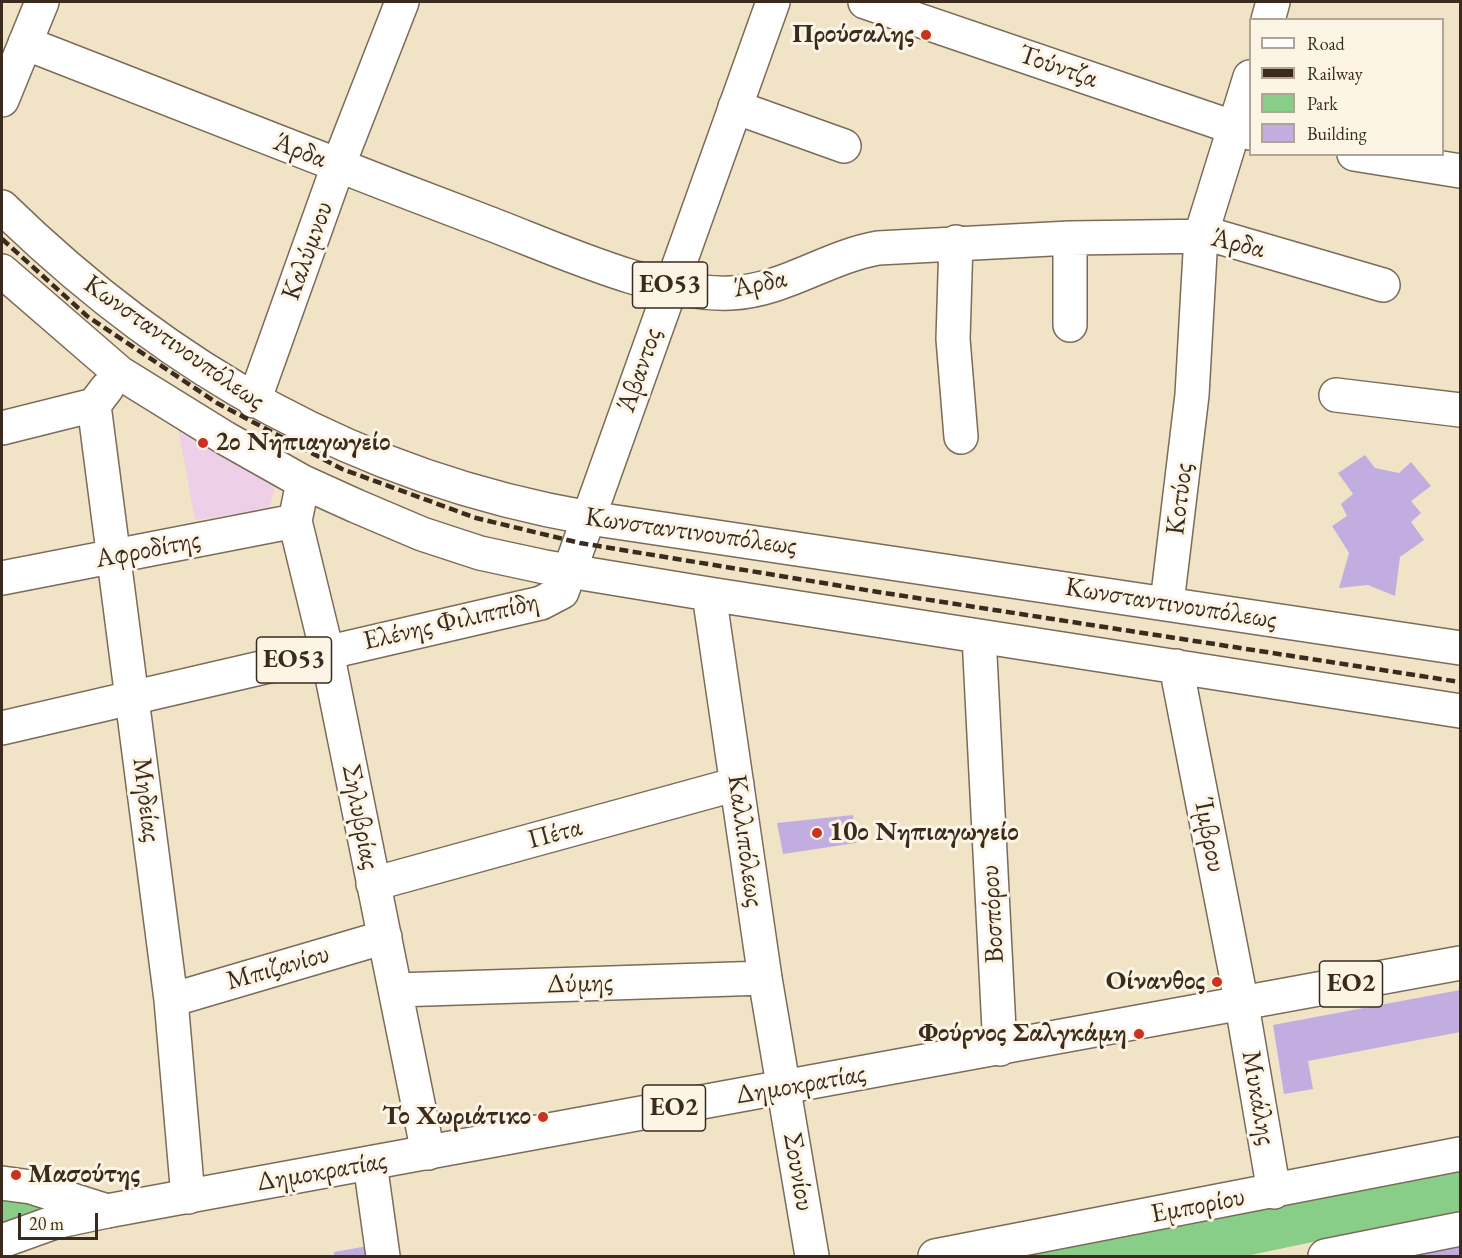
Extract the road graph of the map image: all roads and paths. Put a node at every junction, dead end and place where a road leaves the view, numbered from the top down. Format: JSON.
{"nodes":[{"id":1,"x":42,"y":2,"type":"edge"},
{"id":2,"x":402,"y":2,"type":"edge"},
{"id":3,"x":773,"y":2,"type":"edge"},
{"id":4,"x":865,"y":2,"type":"edge"},
{"id":5,"x":1273,"y":2,"type":"edge"},
{"id":6,"x":1269,"y":18,"type":"edge"},
{"id":7,"x":25,"y":43,"type":"junction"},
{"id":8,"x":1249,"y":90,"type":"edge"},
{"id":9,"x":2,"y":100,"type":"edge"},
{"id":10,"x":735,"y":107,"type":"junction"},
{"id":11,"x":1243,"y":131,"type":"edge"},
{"id":12,"x":844,"y":146,"type":"dead end"},
{"id":13,"x":1367,"y":156,"type":"edge"},
{"id":14,"x":338,"y":166,"type":"junction"},
{"id":15,"x":1461,"y":171,"type":"edge"},
{"id":16,"x":2,"y":207,"type":"edge"},
{"id":17,"x":1201,"y":235,"type":"junction"},
{"id":18,"x":1070,"y":238,"type":"junction"},
{"id":19,"x":956,"y":242,"type":"junction"},
{"id":20,"x":2,"y":271,"type":"edge"},
{"id":21,"x":1383,"y":285,"type":"dead end"},
{"id":22,"x":669,"y":288,"type":"junction"},
{"id":23,"x":1070,"y":325,"type":"dead end"},
{"id":24,"x":120,"y":373,"type":"junction"},
{"id":25,"x":1336,"y":395,"type":"dead end"},
{"id":26,"x":254,"y":401,"type":"junction"},
{"id":27,"x":94,"y":405,"type":"junction"},
{"id":28,"x":1461,"y":410,"type":"edge"},
{"id":29,"x":2,"y":428,"type":"edge"},
{"id":30,"x":961,"y":437,"type":"dead end"},
{"id":31,"x":303,"y":482,"type":"junction"},
{"id":32,"x":589,"y":518,"type":"junction"},
{"id":33,"x":295,"y":521,"type":"junction"},
{"id":34,"x":115,"y":556,"type":"junction"},
{"id":35,"x":572,"y":571,"type":"junction"},
{"id":36,"x":2,"y":578,"type":"edge"},
{"id":37,"x":709,"y":594,"type":"junction"},
{"id":38,"x":1167,"y":603,"type":"junction"},
{"id":39,"x":980,"y":636,"type":"junction"},
{"id":40,"x":1461,"y":648,"type":"edge"},
{"id":41,"x":327,"y":652,"type":"junction"},
{"id":42,"x":1176,"y":666,"type":"junction"},
{"id":43,"x":133,"y":698,"type":"junction"},
{"id":44,"x":1461,"y":711,"type":"edge"},
{"id":45,"x":2,"y":728,"type":"edge"},
{"id":46,"x":737,"y":784,"type":"junction"},
{"id":47,"x":373,"y":884,"type":"junction"},
{"id":48,"x":386,"y":937,"type":"junction"},
{"id":49,"x":1461,"y":963,"type":"edge"},
{"id":50,"x":765,"y":978,"type":"junction"},
{"id":51,"x":396,"y":990,"type":"junction"},
{"id":52,"x":171,"y":1000,"type":"junction"},
{"id":53,"x":1242,"y":1005,"type":"junction"},
{"id":54,"x":1000,"y":1049,"type":"junction"},
{"id":55,"x":784,"y":1088,"type":"junction"},
{"id":56,"x":428,"y":1153,"type":"junction"},
{"id":57,"x":1461,"y":1154,"type":"edge"},
{"id":58,"x":370,"y":1164,"type":"junction"},
{"id":59,"x":2,"y":1183,"type":"edge"},
{"id":60,"x":1274,"y":1192,"type":"junction"},
{"id":61,"x":188,"y":1197,"type":"junction"},
{"id":62,"x":107,"y":1211,"type":"junction"},
{"id":63,"x":1461,"y":1229,"type":"edge"},
{"id":64,"x":2,"y":1241,"type":"edge"},
{"id":65,"x":384,"y":1257,"type":"edge"},
{"id":66,"x":812,"y":1257,"type":"edge"},
{"id":67,"x":935,"y":1257,"type":"edge"},
{"id":68,"x":1325,"y":1257,"type":"edge"}],
"edges":[{"from":1,"to":7,"type":"main road"},
{"from":2,"to":14,"type":"main road","name":"Καλύμνου"},
{"from":3,"to":10,"type":"main road","name":"Άβαντος","number":"ΕΟ53"},
{"from":4,"to":11,"type":"main road","name":"Τούντζα"},
{"from":5,"to":6,"type":"main road"},
{"from":7,"to":9,"type":"main road"},
{"from":7,"to":14,"type":"main road","name":"Άρδα"},
{"from":8,"to":11,"type":"main road"},
{"from":10,"to":12,"type":"main road"},
{"from":10,"to":22,"type":"main road","name":"Άβαντος","number":"ΕΟ53"},
{"from":11,"to":17,"type":"main road"},
{"from":13,"to":15,"type":"main road"},
{"from":14,"to":22,"type":"main road","name":"Άρδα"},
{"from":14,"to":26,"type":"main road","name":"Καλύμνου"},
{"from":16,"to":26,"type":"main road","name":"Κωνσταντινουπόλεως"},
{"from":17,"to":18,"type":"main road","name":"Άρδα"},
{"from":17,"to":21,"type":"main road","name":"Άρδα"},
{"from":17,"to":38,"type":"main road","name":"Κοτύος"},
{"from":18,"to":19,"type":"main road","name":"Άρδα"},
{"from":18,"to":23,"type":"main road"},
{"from":19,"to":22,"type":"main road","name":"Άρδα"},
{"from":19,"to":30,"type":"main road"},
{"from":20,"to":24,"type":"main road"},
{"from":22,"to":32,"type":"main road","name":"Άβαντος","number":"ΕΟ53"},
{"from":24,"to":27,"type":"main road"},
{"from":24,"to":31,"type":"main road"},
{"from":25,"to":28,"type":"main road"},
{"from":26,"to":32,"type":"main road","name":"Κωνσταντινουπόλεως"},
{"from":27,"to":29,"type":"main road"},
{"from":27,"to":34,"type":"main road","name":"Μηδείας"},
{"from":31,"to":33,"type":"main road","name":"Σηλυβρίας"},
{"from":31,"to":35,"type":"main road"},
{"from":32,"to":35,"type":"main road","name":"Άβαντος","number":"ΕΟ53"},
{"from":32,"to":38,"type":"main road","name":"Κωνσταντινουπόλεως"},
{"from":33,"to":34,"type":"main road","name":"Αφροδίτης"},
{"from":33,"to":41,"type":"main road","name":"Σηλυβρίας"},
{"from":34,"to":36,"type":"main road","name":"Αφροδίτης"},
{"from":34,"to":43,"type":"main road","name":"Μηδείας"},
{"from":35,"to":37,"type":"main road"},
{"from":35,"to":41,"type":"main road","name":"Ελένης Φιλιππίδη","number":"ΕΟ53"},
{"from":37,"to":39,"type":"main road"},
{"from":37,"to":46,"type":"main road","name":"Καλλιπόλεως"},
{"from":38,"to":40,"type":"main road","name":"Κωνσταντινουπόλεως"},
{"from":39,"to":42,"type":"main road"},
{"from":39,"to":54,"type":"main road","name":"Βοσπόρου"},
{"from":41,"to":43,"type":"main road","name":"Ελένης Φιλιππίδη","number":"ΕΟ53"},
{"from":41,"to":47,"type":"main road","name":"Σηλυβρίας"},
{"from":42,"to":44,"type":"main road"},
{"from":42,"to":53,"type":"main road","name":"Ίμβρου"},
{"from":43,"to":45,"type":"main road","name":"Ελένης Φιλιππίδη","number":"ΕΟ53"},
{"from":43,"to":52,"type":"main road","name":"Μηδείας"},
{"from":46,"to":47,"type":"main road","name":"Πέτα"},
{"from":46,"to":50,"type":"main road","name":"Καλλιπόλεως"},
{"from":47,"to":48,"type":"main road","name":"Σηλυβρίας"},
{"from":48,"to":51,"type":"main road","name":"Σηλυβρίας"},
{"from":48,"to":52,"type":"main road","name":"Μπιζανίου"},
{"from":49,"to":53,"type":"main road","name":"Δημοκρατίας","number":"ΕΟ2"},
{"from":50,"to":51,"type":"main road","name":"Δύμης"},
{"from":50,"to":55,"type":"main road","name":"Καλλιπόλεως"},
{"from":51,"to":56,"type":"main road","name":"Σηλυβρίας"},
{"from":52,"to":61,"type":"main road","name":"Μηδείας"},
{"from":53,"to":54,"type":"main road","name":"Δημοκρατίας","number":"ΕΟ2"},
{"from":53,"to":60,"type":"main road","name":"Μυκάλης"},
{"from":54,"to":55,"type":"main road","name":"Δημοκρατίας","number":"ΕΟ2"},
{"from":55,"to":56,"type":"main road","name":"Δημοκρατίας","number":"ΕΟ2"},
{"from":55,"to":66,"type":"main road","name":"Σουνίου"},
{"from":56,"to":58,"type":"main road","name":"Δημοκρατίας","number":"ΕΟ2"},
{"from":57,"to":60,"type":"main road","name":"Εμπορίου"},
{"from":58,"to":61,"type":"main road","name":"Δημοκρατίας","number":"ΕΟ2"},
{"from":58,"to":65,"type":"main road"},
{"from":59,"to":62,"type":"main road"},
{"from":60,"to":67,"type":"main road","name":"Εμπορίου"},
{"from":61,"to":62,"type":"main road","name":"Δημοκρατίας","number":"ΕΟ2"},
{"from":62,"to":64,"type":"main road","name":"Δημοκρατίας","number":"ΕΟ2"},
{"from":63,"to":68,"type":"main road"}]}
